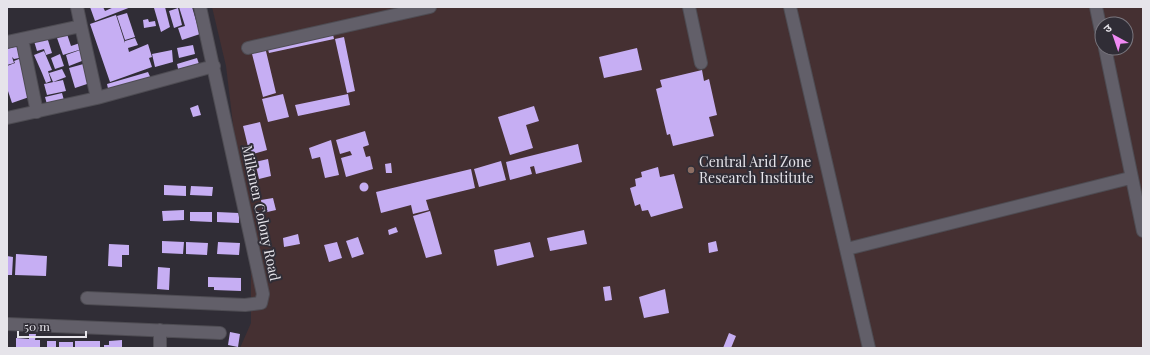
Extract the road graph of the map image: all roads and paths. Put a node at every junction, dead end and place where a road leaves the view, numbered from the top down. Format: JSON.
{"nodes":[{"id":1,"x":77,"y":7,"type":"edge"},
{"id":2,"x":200,"y":7,"type":"edge"},
{"id":3,"x":430,"y":7,"type":"edge"},
{"id":4,"x":689,"y":7,"type":"edge"},
{"id":5,"x":790,"y":7,"type":"edge"},
{"id":6,"x":81,"y":26,"type":"junction"},
{"id":7,"x":22,"y":39,"type":"junction"},
{"id":8,"x":7,"y":42,"type":"edge"},
{"id":9,"x":248,"y":48,"type":"dead end"},
{"id":10,"x":1107,"y":56,"type":"edge"},
{"id":11,"x":701,"y":63,"type":"dead end"},
{"id":12,"x":214,"y":66,"type":"junction"},
{"id":13,"x":97,"y":98,"type":"junction"},
{"id":14,"x":37,"y":112,"type":"junction"},
{"id":15,"x":7,"y":118,"type":"edge"},
{"id":16,"x":1130,"y":178,"type":"junction"},
{"id":17,"x":1142,"y":219,"type":"edge"},
{"id":18,"x":1143,"y":231,"type":"edge"},
{"id":19,"x":846,"y":249,"type":"junction"},
{"id":20,"x":87,"y":298,"type":"dead end"},
{"id":21,"x":7,"y":324,"type":"edge"},
{"id":22,"x":160,"y":330,"type":"junction"},
{"id":23,"x":220,"y":333,"type":"dead end"},
{"id":24,"x":160,"y":348,"type":"edge"},
{"id":25,"x":869,"y":348,"type":"edge"}],
"edges":[{"from":1,"to":6,"type":"street"},
{"from":2,"to":12,"type":"street","name":"Milkmen Colony Road"},
{"from":3,"to":9,"type":"street"},
{"from":4,"to":11,"type":"street"},
{"from":5,"to":19,"type":"street"},
{"from":6,"to":7,"type":"street"},
{"from":6,"to":13,"type":"street"},
{"from":7,"to":8,"type":"street"},
{"from":7,"to":14,"type":"street"},
{"from":10,"to":16,"type":"street"},
{"from":12,"to":13,"type":"street"},
{"from":12,"to":20,"type":"street","name":"Milkmen Colony Road"},
{"from":13,"to":14,"type":"street"},
{"from":14,"to":15,"type":"street"},
{"from":16,"to":17,"type":"street"},
{"from":16,"to":19,"type":"street"},
{"from":17,"to":18,"type":"street"},
{"from":19,"to":25,"type":"street"},
{"from":21,"to":22,"type":"street"},
{"from":22,"to":23,"type":"street"},
{"from":22,"to":24,"type":"street"}]}
